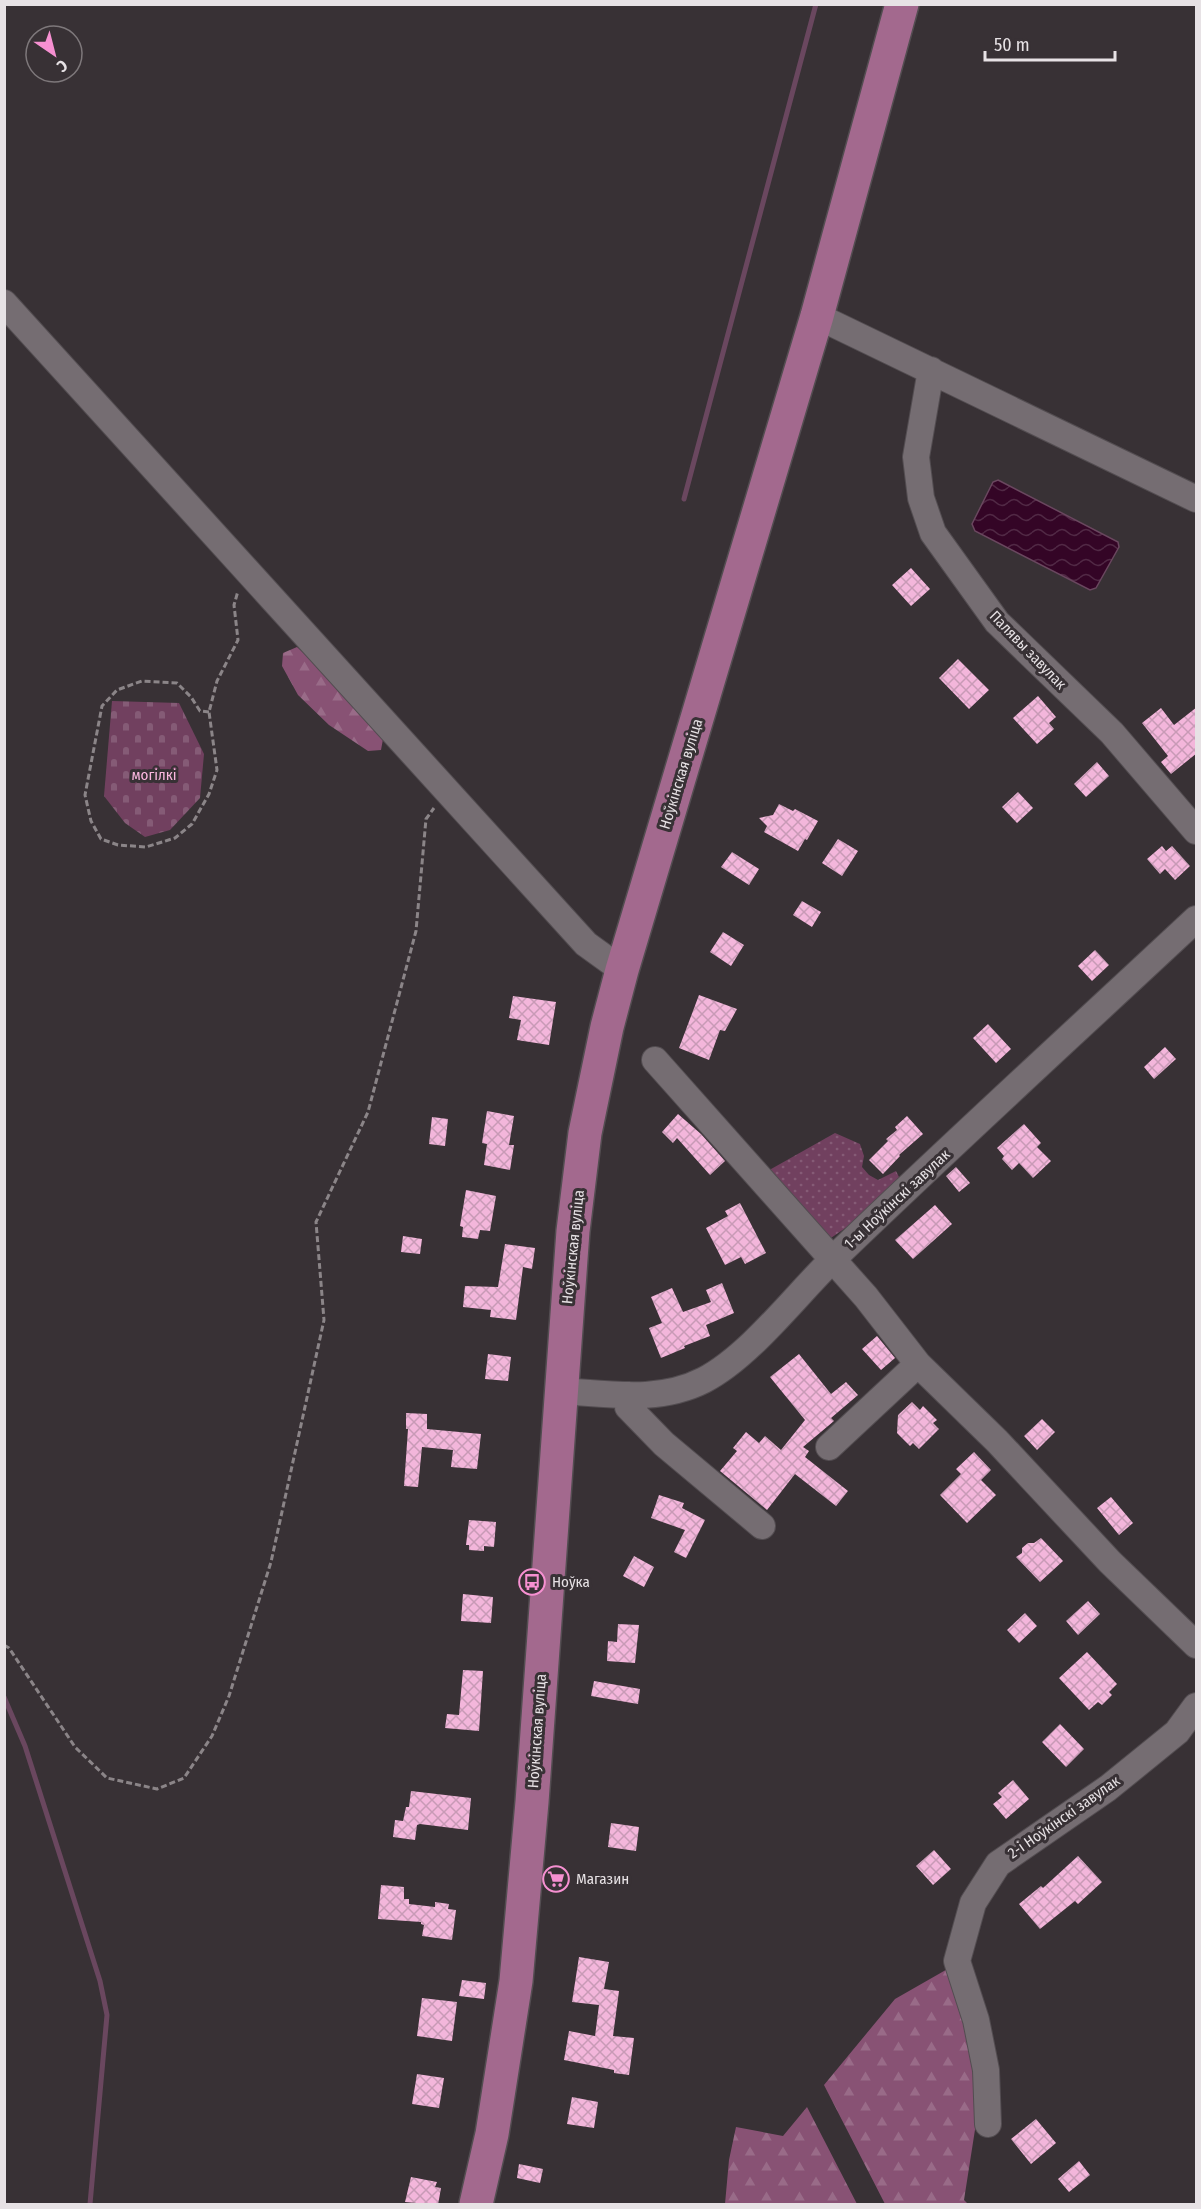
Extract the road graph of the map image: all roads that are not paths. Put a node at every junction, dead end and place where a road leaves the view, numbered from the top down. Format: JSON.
{"nodes":[{"id":1,"x":902,"y":4,"type":"edge"},
{"id":2,"x":4,"y":303,"type":"edge"},
{"id":3,"x":817,"y":316,"type":"junction"},
{"id":4,"x":931,"y":370,"type":"junction"},
{"id":5,"x":1197,"y":499,"type":"edge"},
{"id":6,"x":1197,"y":831,"type":"edge"},
{"id":7,"x":1197,"y":919,"type":"edge"},
{"id":8,"x":622,"y":970,"type":"junction"},
{"id":9,"x":655,"y":1060,"type":"dead end"},
{"id":10,"x":832,"y":1260,"type":"junction"},
{"id":11,"x":918,"y":1364,"type":"junction"},
{"id":12,"x":562,"y":1391,"type":"junction"},
{"id":13,"x":628,"y":1395,"type":"junction"},
{"id":14,"x":829,"y":1447,"type":"dead end"},
{"id":15,"x":762,"y":1526,"type":"dead end"},
{"id":16,"x":1197,"y":1645,"type":"edge"},
{"id":17,"x":1197,"y":1706,"type":"edge"},
{"id":18,"x":988,"y":2124,"type":"dead end"},
{"id":19,"x":476,"y":2205,"type":"edge"}],
"edges":[{"from":1,"to":3,"type":"main road","name":"Ноўкінская вуліца"},
{"from":2,"to":8,"type":"street"},
{"from":3,"to":4,"type":"street"},
{"from":3,"to":8,"type":"main road","name":"Ноўкінская вуліца"},
{"from":4,"to":5,"type":"street"},
{"from":4,"to":6,"type":"street","name":"Палявы завулак"},
{"from":7,"to":10,"type":"street","name":"1-ы Ноўкінскі завулак"},
{"from":8,"to":12,"type":"main road","name":"Ноўкінская вуліца"},
{"from":9,"to":10,"type":"street"},
{"from":10,"to":11,"type":"street"},
{"from":10,"to":13,"type":"street","name":"1-ы Ноўкінскі завулак"},
{"from":11,"to":14,"type":"street"},
{"from":11,"to":16,"type":"street"},
{"from":12,"to":13,"type":"street","name":"1-ы Ноўкінскі завулак"},
{"from":12,"to":19,"type":"main road","name":"Ноўкінская вуліца"},
{"from":13,"to":15,"type":"street"},
{"from":17,"to":18,"type":"street","name":"2-і Ноўкінскі завулак"}]}
